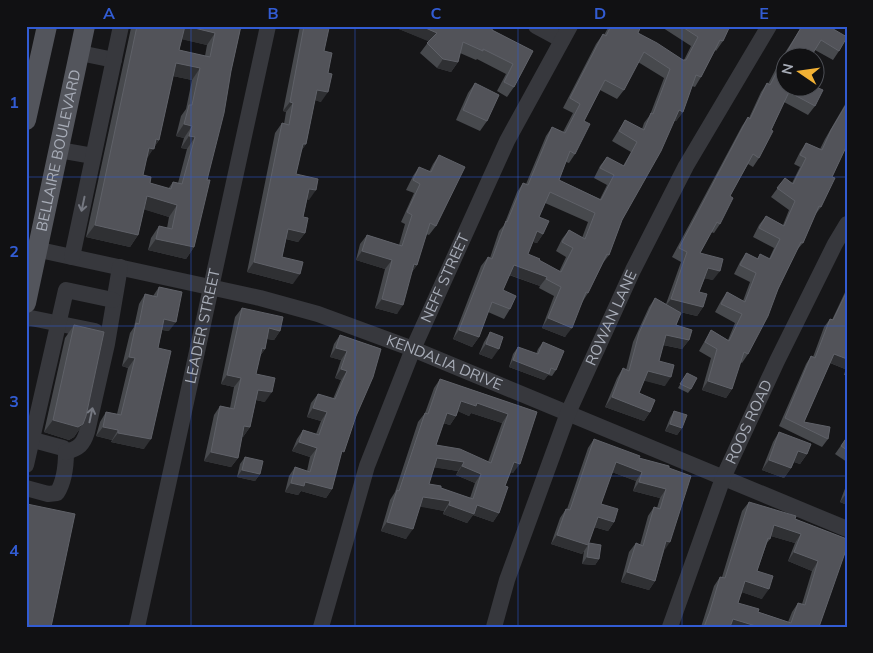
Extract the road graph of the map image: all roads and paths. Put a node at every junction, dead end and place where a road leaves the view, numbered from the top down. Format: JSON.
{"nodes":[{"id":1,"x":47,"y":26,"type":"edge"},
{"id":2,"x":85,"y":26,"type":"edge"},
{"id":3,"x":121,"y":26,"type":"edge"},
{"id":4,"x":268,"y":26,"type":"edge"},
{"id":5,"x":536,"y":26,"type":"edge"},
{"id":6,"x":769,"y":26,"type":"edge"},
{"id":7,"x":566,"y":33,"type":"edge"},
{"id":8,"x":80,"y":53,"type":"junction"},
{"id":9,"x":114,"y":60,"type":"junction"},
{"id":10,"x":26,"y":120,"type":"edge"},
{"id":11,"x":59,"y":150,"type":"junction"},
{"id":12,"x":93,"y":156,"type":"junction"},
{"id":13,"x":847,"y":224,"type":"edge"},
{"id":14,"x":32,"y":249,"type":"edge"},
{"id":15,"x":72,"y":257,"type":"junction"},
{"id":16,"x":120,"y":268,"type":"junction"},
{"id":17,"x":211,"y":287,"type":"junction"},
{"id":18,"x":113,"y":300,"type":"junction"},
{"id":19,"x":26,"y":303,"type":"edge"},
{"id":20,"x":26,"y":317,"type":"edge"},
{"id":21,"x":58,"y":324,"type":"junction"},
{"id":22,"x":107,"y":334,"type":"junction"},
{"id":23,"x":413,"y":349,"type":"junction"},
{"id":24,"x":568,"y":414,"type":"junction"},
{"id":25,"x":29,"y":439,"type":"edge"},
{"id":26,"x":66,"y":452,"type":"junction"},
{"id":27,"x":26,"y":465,"type":"edge"},
{"id":28,"x":724,"y":478,"type":"junction"},
{"id":29,"x":26,"y":488,"type":"edge"},
{"id":30,"x":847,"y":529,"type":"edge"},
{"id":31,"x":137,"y":627,"type":"edge"},
{"id":32,"x":321,"y":627,"type":"edge"},
{"id":33,"x":494,"y":627,"type":"edge"},
{"id":34,"x":670,"y":627,"type":"edge"}],
"edges":[{"from":1,"to":10,"type":"main road"},
{"from":2,"to":8,"type":"main road","name":"BELLAIRE BOULEVARD"},
{"from":3,"to":9,"type":"street"},
{"from":4,"to":17,"type":"street","name":"LEADER STREET"},
{"from":5,"to":7,"type":"street"},
{"from":6,"to":24,"type":"street","name":"ROWAN LANE"},
{"from":7,"to":23,"type":"street","name":"NEFF STREET"},
{"from":8,"to":9,"type":"street"},
{"from":8,"to":11,"type":"main road","name":"BELLAIRE BOULEVARD"},
{"from":9,"to":12,"type":"street"},
{"from":11,"to":12,"type":"street"},
{"from":11,"to":14,"type":"main road","name":"BELLAIRE BOULEVARD"},
{"from":12,"to":15,"type":"street","one_way":true},
{"from":13,"to":28,"type":"street","name":"ROOS ROAD"},
{"from":14,"to":15,"type":"street","name":"KENDALIA DRIVE"},
{"from":14,"to":19,"type":"main road","name":"BELLAIRE BOULEVARD"},
{"from":15,"to":16,"type":"street","name":"KENDALIA DRIVE"},
{"from":16,"to":17,"type":"street","name":"KENDALIA DRIVE"},
{"from":16,"to":18,"type":"street"},
{"from":17,"to":23,"type":"street","name":"KENDALIA DRIVE"},
{"from":17,"to":31,"type":"street","name":"LEADER STREET"},
{"from":18,"to":21,"type":"street"},
{"from":18,"to":22,"type":"street"},
{"from":20,"to":21,"type":"street"},
{"from":21,"to":22,"type":"street"},
{"from":21,"to":25,"type":"street"},
{"from":26,"to":22,"type":"street","one_way":true},
{"from":23,"to":24,"type":"street","name":"KENDALIA DRIVE"},
{"from":23,"to":32,"type":"street","name":"NEFF STREET"},
{"from":24,"to":28,"type":"street","name":"KENDALIA DRIVE"},
{"from":24,"to":33,"type":"street","name":"ROWAN LANE"},
{"from":25,"to":26,"type":"street"},
{"from":25,"to":27,"type":"street"},
{"from":26,"to":29,"type":"street"},
{"from":28,"to":30,"type":"street","name":"KENDALIA DRIVE"},
{"from":28,"to":34,"type":"street","name":"ROOS ROAD"}]}
